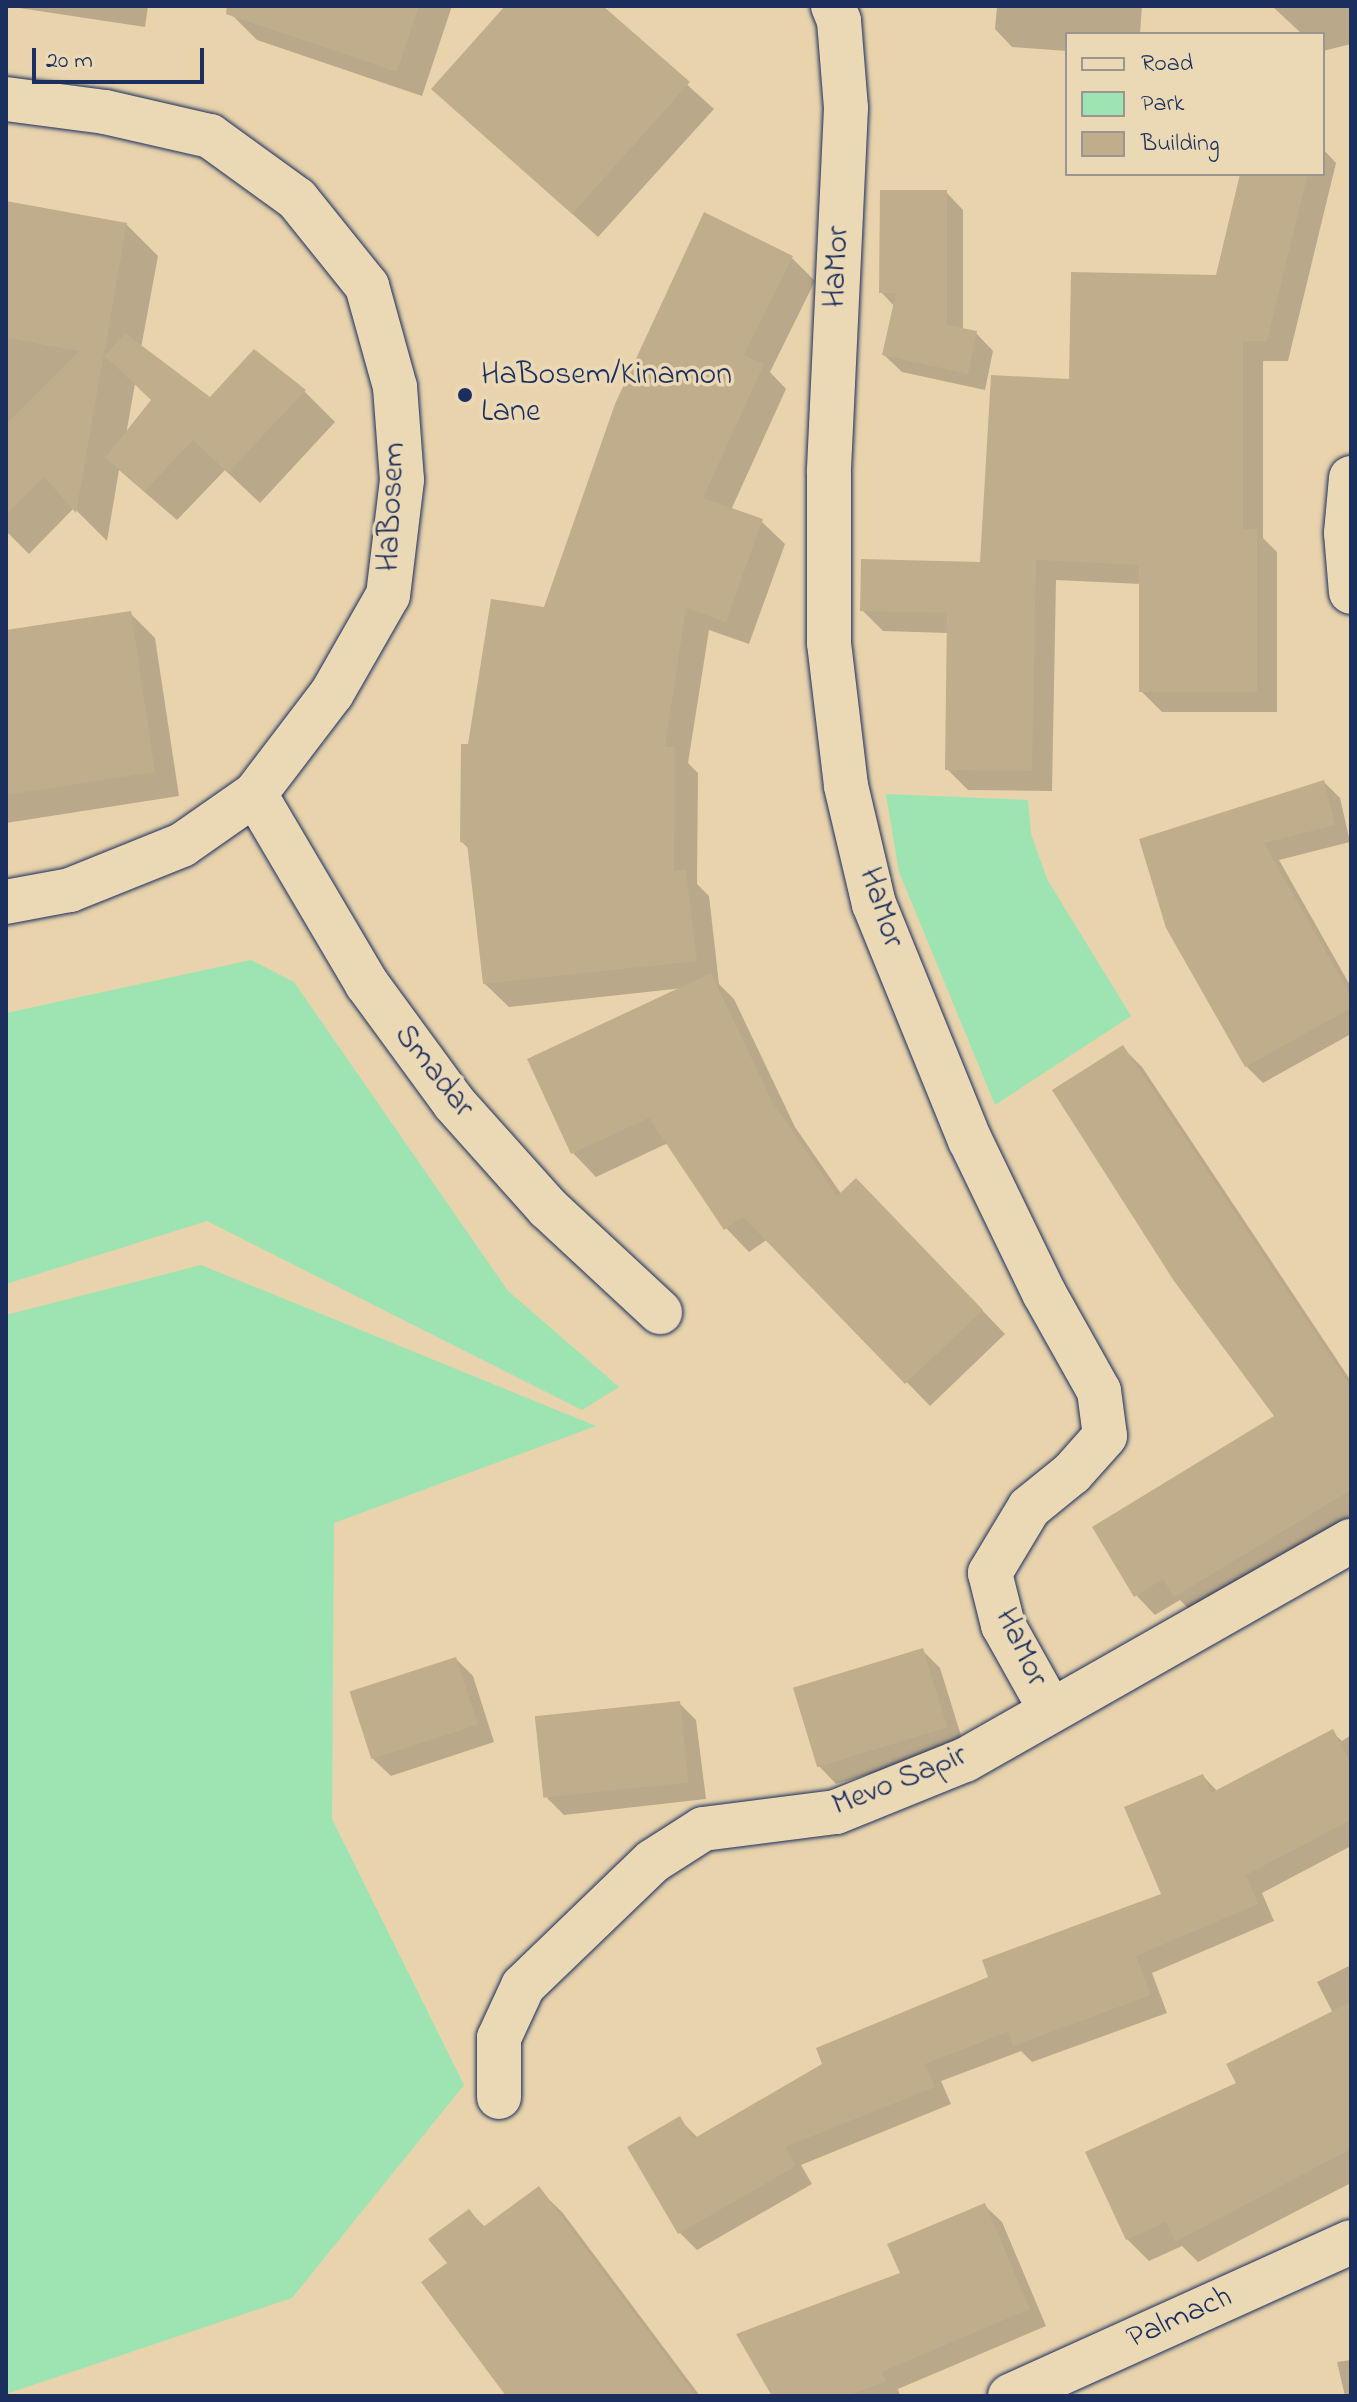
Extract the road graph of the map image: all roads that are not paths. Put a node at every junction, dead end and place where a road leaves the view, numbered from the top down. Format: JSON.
{"nodes":[{"id":1,"x":833,"y":6,"type":"edge"},
{"id":2,"x":6,"y":99,"type":"edge"},
{"id":3,"x":1351,"y":478,"type":"edge"},
{"id":4,"x":1351,"y":592,"type":"edge"},
{"id":5,"x":255,"y":794,"type":"junction"},
{"id":6,"x":6,"y":902,"type":"edge"},
{"id":7,"x":660,"y":1312,"type":"dead end"},
{"id":8,"x":1351,"y":1541,"type":"edge"},
{"id":9,"x":1051,"y":1711,"type":"junction"},
{"id":10,"x":499,"y":2097,"type":"dead end"},
{"id":11,"x":1351,"y":2242,"type":"edge"},
{"id":12,"x":1010,"y":2396,"type":"edge"}],
"edges":[{"from":1,"to":9,"type":"street","name":"HaMor"},
{"from":2,"to":5,"type":"street","name":"HaBosem"},
{"from":3,"to":4,"type":"street"},
{"from":5,"to":6,"type":"street","name":"HaBosem"},
{"from":5,"to":7,"type":"street","name":"Smadar"},
{"from":8,"to":9,"type":"street","name":"Mevo Sapir"},
{"from":9,"to":10,"type":"street","name":"Mevo Sapir"},
{"from":11,"to":12,"type":"street","name":"Palmach"}]}
